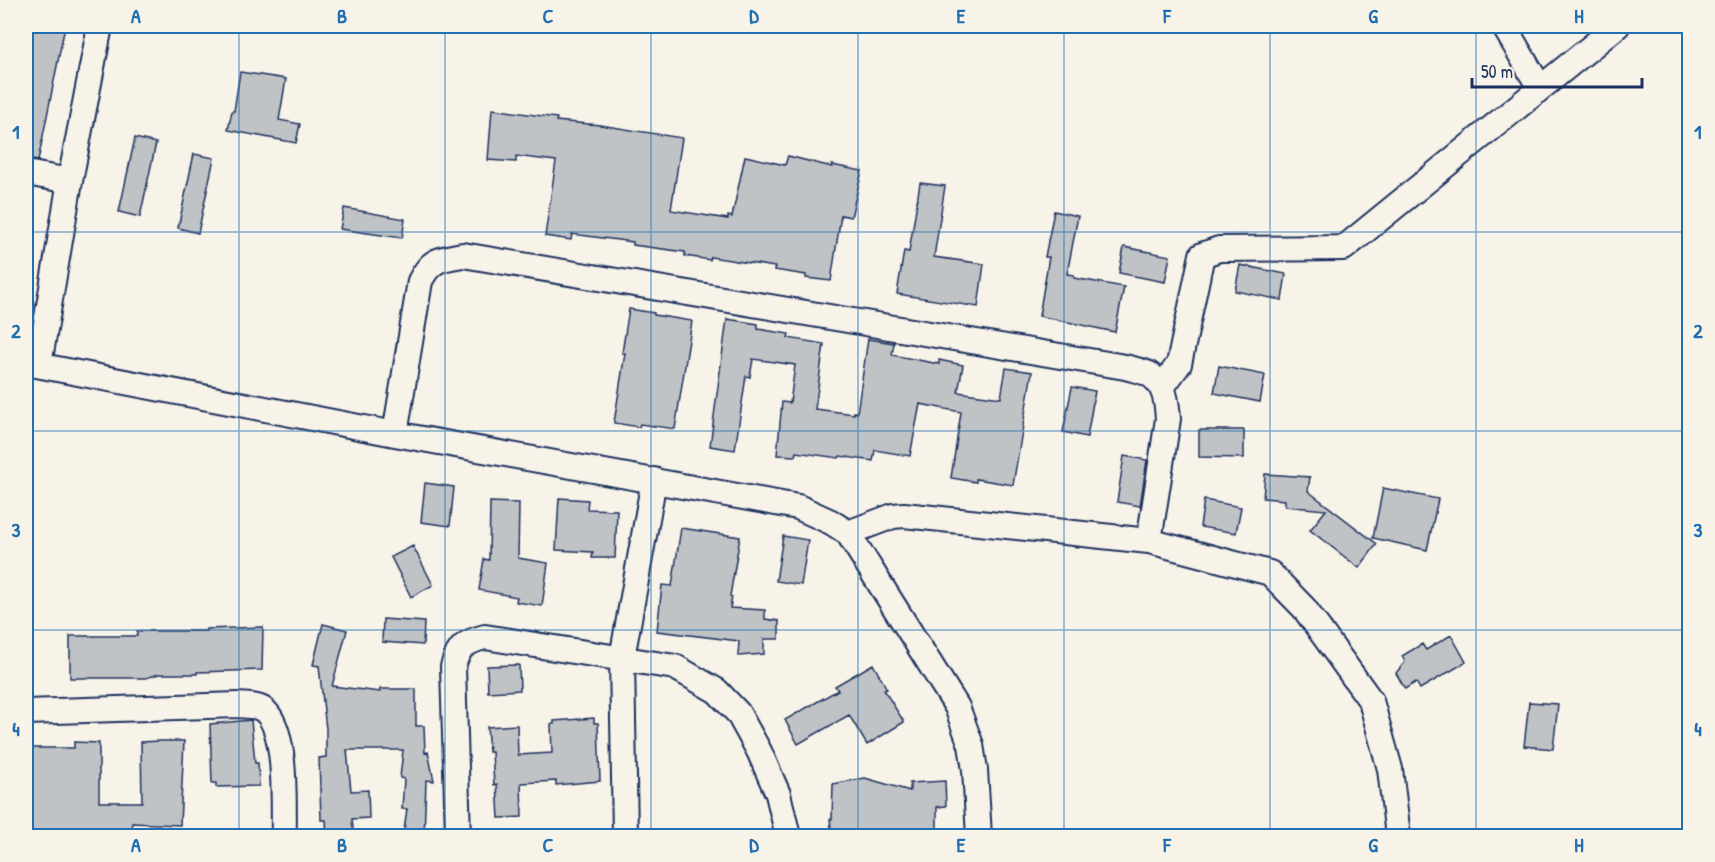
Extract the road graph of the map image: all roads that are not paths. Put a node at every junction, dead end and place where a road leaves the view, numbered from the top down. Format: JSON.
{"nodes":[{"id":1,"x":100,"y":26,"type":"edge"},
{"id":2,"x":1504,"y":26,"type":"edge"},
{"id":3,"x":1617,"y":26,"type":"edge"},
{"id":4,"x":1540,"y":88,"type":"junction"},
{"id":5,"x":26,"y":173,"type":"edge"},
{"id":6,"x":69,"y":181,"type":"junction"},
{"id":7,"x":32,"y":364,"type":"edge"},
{"id":8,"x":1162,"y":387,"type":"junction"},
{"id":9,"x":395,"y":434,"type":"junction"},
{"id":10,"x":654,"y":480,"type":"junction"},
{"id":11,"x":848,"y":533,"type":"junction"},
{"id":12,"x":1149,"y":541,"type":"junction"},
{"id":13,"x":622,"y":658,"type":"junction"},
{"id":14,"x":26,"y":712,"type":"edge"},
{"id":15,"x":284,"y":837,"type":"edge"},
{"id":16,"x":458,"y":837,"type":"edge"},
{"id":17,"x":625,"y":837,"type":"edge"},
{"id":18,"x":788,"y":837,"type":"edge"},
{"id":19,"x":979,"y":837,"type":"edge"},
{"id":20,"x":1398,"y":837,"type":"edge"}],
"edges":[{"from":1,"to":6,"type":"street"},
{"from":2,"to":4,"type":"street"},
{"from":3,"to":4,"type":"street"},
{"from":4,"to":8,"type":"street"},
{"from":5,"to":6,"type":"street"},
{"from":6,"to":7,"type":"street"},
{"from":7,"to":9,"type":"street"},
{"from":8,"to":9,"type":"street"},
{"from":8,"to":12,"type":"street"},
{"from":9,"to":10,"type":"street"},
{"from":10,"to":11,"type":"street"},
{"from":10,"to":13,"type":"street"},
{"from":11,"to":12,"type":"street"},
{"from":11,"to":19,"type":"street"},
{"from":12,"to":20,"type":"street"},
{"from":13,"to":16,"type":"street"},
{"from":13,"to":17,"type":"street"},
{"from":13,"to":18,"type":"street"},
{"from":14,"to":15,"type":"street"}]}
